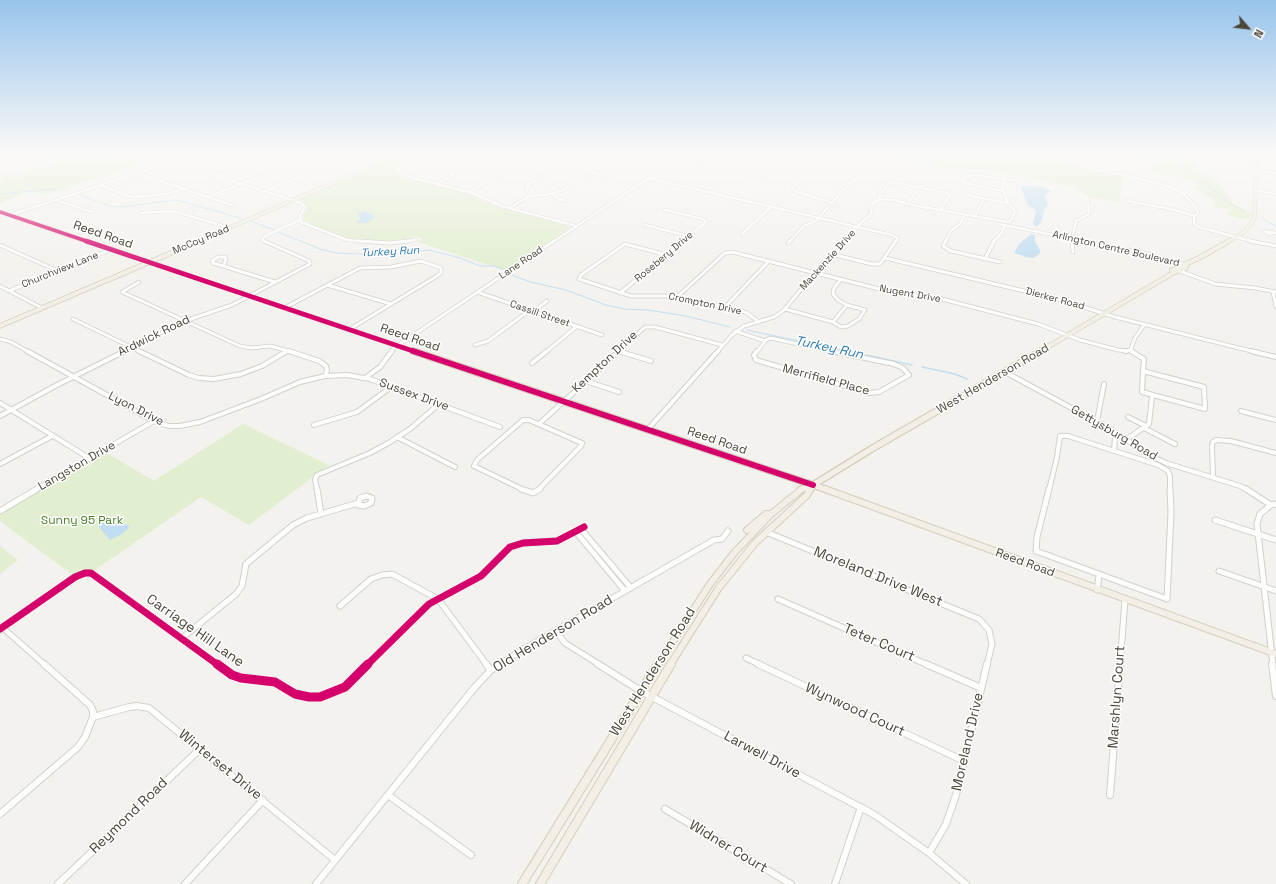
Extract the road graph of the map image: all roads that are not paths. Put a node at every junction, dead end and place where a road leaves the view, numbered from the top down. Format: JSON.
{"nodes":[{"id":1,"x":70,"y":195,"type":"edge"},
{"id":2,"x":126,"y":195,"type":"edge"},
{"id":3,"x":153,"y":195,"type":"edge"},
{"id":4,"x":202,"y":195,"type":"edge"},
{"id":5,"x":212,"y":195,"type":"edge"},
{"id":6,"x":278,"y":195,"type":"edge"},
{"id":7,"x":304,"y":195,"type":"edge"},
{"id":8,"x":479,"y":195,"type":"edge"},
{"id":9,"x":538,"y":195,"type":"edge"},
{"id":10,"x":554,"y":195,"type":"edge"},
{"id":11,"x":622,"y":195,"type":"edge"},
{"id":12,"x":721,"y":195,"type":"edge"},
{"id":13,"x":808,"y":195,"type":"edge"},
{"id":14,"x":839,"y":195,"type":"edge"},
{"id":15,"x":879,"y":195,"type":"edge"},
{"id":16,"x":913,"y":195,"type":"edge"},
{"id":17,"x":950,"y":195,"type":"edge"},
{"id":18,"x":967,"y":195,"type":"edge"},
{"id":19,"x":1005,"y":195,"type":"edge"},
{"id":20,"x":1185,"y":195,"type":"edge"},
{"id":21,"x":1255,"y":195,"type":"edge"},
{"id":22,"x":529,"y":196,"type":"joint"},
{"id":23,"x":207,"y":197,"type":"junction"},
{"id":24,"x":881,"y":199,"type":"junction"},
{"id":25,"x":984,"y":199,"type":"junction"},
{"id":26,"x":56,"y":200,"type":"junction"},
{"id":27,"x":293,"y":200,"type":"junction"},
{"id":28,"x":1127,"y":200,"type":"dead end"},
{"id":29,"x":566,"y":201,"type":"dead end"},
{"id":30,"x":1088,"y":202,"type":"dead end"},
{"id":31,"x":833,"y":203,"type":"junction"},
{"id":32,"x":908,"y":203,"type":"junction"},
{"id":33,"x":1008,"y":203,"type":"junction"},
{"id":34,"x":232,"y":206,"type":"dead end"},
{"id":35,"x":771,"y":207,"type":"junction"},
{"id":36,"x":510,"y":208,"type":"junction"},
{"id":37,"x":941,"y":209,"type":"junction"},
{"id":38,"x":666,"y":210,"type":"dead end"},
{"id":39,"x":932,"y":210,"type":"dead end"},
{"id":40,"x":0,"y":212,"type":"edge"},
{"id":41,"x":92,"y":212,"type":"dead end"},
{"id":42,"x":141,"y":212,"type":"dead end"},
{"id":43,"x":10,"y":215,"type":"junction"},
{"id":44,"x":964,"y":216,"type":"junction"},
{"id":45,"x":975,"y":216,"type":"junction"},
{"id":46,"x":1195,"y":216,"type":"junction"},
{"id":47,"x":819,"y":218,"type":"junction"},
{"id":48,"x":300,"y":220,"type":"junction"},
{"id":49,"x":645,"y":225,"type":"dead end"},
{"id":50,"x":1005,"y":225,"type":"junction"},
{"id":51,"x":576,"y":226,"type":"junction"},
{"id":52,"x":858,"y":227,"type":"junction"},
{"id":53,"x":230,"y":228,"type":"junction"},
{"id":54,"x":742,"y":234,"type":"dead end"},
{"id":55,"x":688,"y":236,"type":"junction"},
{"id":56,"x":1071,"y":237,"type":"junction"},
{"id":57,"x":1236,"y":238,"type":"junction"},
{"id":58,"x":415,"y":240,"type":"dead end"},
{"id":59,"x":788,"y":243,"type":"dead end"},
{"id":60,"x":0,"y":245,"type":"edge"},
{"id":61,"x":1276,"y":246,"type":"edge"},
{"id":62,"x":112,"y":249,"type":"junction"},
{"id":63,"x":1073,"y":252,"type":"dead end"},
{"id":64,"x":667,"y":255,"type":"junction"},
{"id":65,"x":835,"y":255,"type":"junction"},
{"id":66,"x":885,"y":258,"type":"junction"},
{"id":67,"x":985,"y":258,"type":"junction"},
{"id":68,"x":769,"y":261,"type":"junction"},
{"id":69,"x":149,"y":262,"type":"junction"},
{"id":70,"x":1000,"y":262,"type":"dead end"},
{"id":71,"x":224,"y":265,"type":"junction"},
{"id":72,"x":1186,"y":265,"type":"junction"},
{"id":73,"x":58,"y":271,"type":"junction"},
{"id":74,"x":1180,"y":271,"type":"junction"},
{"id":75,"x":815,"y":273,"type":"junction"},
{"id":76,"x":1173,"y":273,"type":"junction"},
{"id":77,"x":841,"y":280,"type":"junction"},
{"id":78,"x":139,"y":282,"type":"dead end"},
{"id":79,"x":276,"y":282,"type":"junction"},
{"id":80,"x":327,"y":285,"type":"junction"},
{"id":81,"x":0,"y":286,"type":"edge"},
{"id":82,"x":9,"y":291,"type":"junction"},
{"id":83,"x":477,"y":292,"type":"junction"},
{"id":84,"x":1275,"y":292,"type":"edge"},
{"id":85,"x":620,"y":293,"type":"junction"},
{"id":86,"x":250,"y":296,"type":"junction"},
{"id":87,"x":677,"y":298,"type":"junction"},
{"id":88,"x":547,"y":301,"type":"dead end"},
{"id":89,"x":390,"y":304,"type":"junction"},
{"id":90,"x":847,"y":305,"type":"junction"},
{"id":91,"x":286,"y":307,"type":"junction"},
{"id":92,"x":725,"y":307,"type":"junction"},
{"id":93,"x":42,"y":308,"type":"junction"},
{"id":94,"x":1276,"y":308,"type":"edge"},
{"id":95,"x":786,"y":309,"type":"junction"},
{"id":96,"x":532,"y":311,"type":"junction"},
{"id":97,"x":1103,"y":314,"type":"junction"},
{"id":98,"x":73,"y":319,"type":"dead end"},
{"id":99,"x":185,"y":321,"type":"junction"},
{"id":100,"x":759,"y":322,"type":"junction"},
{"id":101,"x":833,"y":322,"type":"junction"},
{"id":102,"x":1144,"y":325,"type":"junction"},
{"id":103,"x":0,"y":326,"type":"edge"},
{"id":104,"x":577,"y":326,"type":"junction"},
{"id":105,"x":350,"y":329,"type":"junction"},
{"id":106,"x":735,"y":331,"type":"junction"},
{"id":107,"x":602,"y":335,"type":"dead end"},
{"id":108,"x":1067,"y":335,"type":"junction"},
{"id":109,"x":0,"y":339,"type":"edge"},
{"id":110,"x":765,"y":341,"type":"junction"},
{"id":111,"x":398,"y":345,"type":"junction"},
{"id":112,"x":475,"y":345,"type":"dead end"},
{"id":113,"x":722,"y":345,"type":"junction"},
{"id":114,"x":132,"y":347,"type":"junction"},
{"id":115,"x":288,"y":350,"type":"junction"},
{"id":116,"x":1130,"y":350,"type":"junction"},
{"id":117,"x":618,"y":351,"type":"junction"},
{"id":118,"x":1276,"y":357,"type":"edge"},
{"id":119,"x":651,"y":361,"type":"dead end"},
{"id":120,"x":532,"y":363,"type":"dead end"},
{"id":121,"x":1144,"y":371,"type":"junction"},
{"id":122,"x":1005,"y":372,"type":"junction"},
{"id":123,"x":74,"y":376,"type":"junction"},
{"id":124,"x":326,"y":376,"type":"junction"},
{"id":125,"x":365,"y":378,"type":"junction"},
{"id":126,"x":586,"y":381,"type":"junction"},
{"id":127,"x":1104,"y":384,"type":"dead end"},
{"id":128,"x":391,"y":387,"type":"junction"},
{"id":129,"x":620,"y":392,"type":"dead end"},
{"id":130,"x":1152,"y":397,"type":"dead end"},
{"id":131,"x":564,"y":401,"type":"junction"},
{"id":132,"x":0,"y":403,"type":"edge"},
{"id":133,"x":438,"y":404,"type":"junction"},
{"id":134,"x":11,"y":410,"type":"junction"},
{"id":135,"x":1241,"y":411,"type":"dead end"},
{"id":136,"x":0,"y":416,"type":"edge"},
{"id":137,"x":1128,"y":417,"type":"dead end"},
{"id":138,"x":1276,"y":420,"type":"edge"},
{"id":139,"x":154,"y":421,"type":"junction"},
{"id":140,"x":1097,"y":421,"type":"junction"},
{"id":141,"x":539,"y":424,"type":"junction"},
{"id":142,"x":314,"y":425,"type":"dead end"},
{"id":143,"x":500,"y":427,"type":"dead end"},
{"id":144,"x":1145,"y":427,"type":"junction"},
{"id":145,"x":648,"y":429,"type":"junction"},
{"id":146,"x":1120,"y":435,"type":"junction"},
{"id":147,"x":52,"y":436,"type":"junction"},
{"id":148,"x":397,"y":437,"type":"junction"},
{"id":149,"x":1127,"y":440,"type":"junction"},
{"id":150,"x":1175,"y":444,"type":"dead end"},
{"id":151,"x":1114,"y":450,"type":"junction"},
{"id":152,"x":1276,"y":453,"type":"edge"},
{"id":153,"x":89,"y":458,"type":"junction"},
{"id":154,"x":0,"y":464,"type":"edge"},
{"id":155,"x":456,"y":467,"type":"dead end"},
{"id":156,"x":1214,"y":477,"type":"junction"},
{"id":157,"x":813,"y":485,"type":"junction"},
{"id":158,"x":358,"y":503,"type":"dead end"},
{"id":159,"x":1273,"y":504,"type":"edge"},
{"id":160,"x":0,"y":511,"type":"edge"},
{"id":161,"x":321,"y":514,"type":"junction"},
{"id":162,"x":771,"y":514,"type":"junction"},
{"id":163,"x":1216,"y":520,"type":"dead end"},
{"id":164,"x":747,"y":530,"type":"dead end"},
{"id":165,"x":728,"y":531,"type":"dead end"},
{"id":166,"x":576,"y":532,"type":"junction"},
{"id":167,"x":766,"y":532,"type":"junction"},
{"id":168,"x":1258,"y":534,"type":"junction"},
{"id":169,"x":1276,"y":540,"type":"edge"},
{"id":170,"x":1219,"y":571,"type":"dead end"},
{"id":171,"x":1099,"y":575,"type":"junction"},
{"id":172,"x":1264,"y":587,"type":"junction"},
{"id":173,"x":631,"y":588,"type":"junction"},
{"id":174,"x":1097,"y":590,"type":"junction"},
{"id":175,"x":625,"y":591,"type":"junction"},
{"id":176,"x":1276,"y":591,"type":"edge"},
{"id":177,"x":438,"y":599,"type":"junction"},
{"id":178,"x":778,"y":599,"type":"dead end"},
{"id":179,"x":1125,"y":600,"type":"junction"},
{"id":180,"x":340,"y":606,"type":"dead end"},
{"id":181,"x":987,"y":627,"type":"joint"},
{"id":182,"x":1,"y":628,"type":"edge"},
{"id":183,"x":556,"y":631,"type":"junction"},
{"id":184,"x":182,"y":638,"type":"junction"},
{"id":185,"x":1274,"y":654,"type":"edge"},
{"id":186,"x":746,"y":658,"type":"dead end"},
{"id":187,"x":491,"y":670,"type":"junction"},
{"id":188,"x":981,"y":688,"type":"junction"},
{"id":189,"x":641,"y":691,"type":"junction"},
{"id":190,"x":1276,"y":696,"type":"edge"},
{"id":191,"x":652,"y":697,"type":"junction"},
{"id":192,"x":93,"y":717,"type":"junction"},
{"id":193,"x":200,"y":749,"type":"junction"},
{"id":194,"x":964,"y":762,"type":"junction"},
{"id":195,"x":1110,"y":794,"type":"dead end"},
{"id":196,"x":388,"y":795,"type":"junction"},
{"id":197,"x":263,"y":800,"type":"junction"},
{"id":198,"x":861,"y":807,"type":"junction"},
{"id":199,"x":665,"y":809,"type":"dead end"},
{"id":200,"x":0,"y":814,"type":"edge"},
{"id":201,"x":929,"y":853,"type":"junction"},
{"id":202,"x":471,"y":855,"type":"dead end"},
{"id":203,"x":335,"y":860,"type":"junction"},
{"id":204,"x":58,"y":884,"type":"edge"},
{"id":205,"x":185,"y":884,"type":"edge"},
{"id":206,"x":316,"y":884,"type":"edge"},
{"id":207,"x":522,"y":884,"type":"edge"},
{"id":208,"x":540,"y":884,"type":"edge"},
{"id":209,"x":791,"y":884,"type":"edge"},
{"id":210,"x":835,"y":884,"type":"edge"},
{"id":211,"x":966,"y":884,"type":"edge"}],
"edges":[{"from":1,"to":26,"type":"street"},
{"from":2,"to":3,"type":"street"},
{"from":4,"to":23,"type":"street"},
{"from":5,"to":23,"type":"street"},
{"from":6,"to":27,"type":"street"},
{"from":7,"to":27,"type":"main road","name":"McCoy Road"},
{"from":8,"to":36,"type":"street"},
{"from":9,"to":22,"type":"street"},
{"from":10,"to":29,"type":"street"},
{"from":11,"to":51,"type":"street","name":"Lane Road"},
{"from":12,"to":35,"type":"street"},
{"from":13,"to":31,"type":"street"},
{"from":14,"to":31,"type":"street"},
{"from":15,"to":24,"type":"street"},
{"from":16,"to":32,"type":"street"},
{"from":17,"to":37,"type":"street"},
{"from":18,"to":25,"type":"street"},
{"from":19,"to":33,"type":"street"},
{"from":20,"to":46,"type":"street"},
{"from":21,"to":57,"type":"main road","name":"West Henderson Road"},
{"from":22,"to":36,"type":"street"},
{"from":23,"to":34,"type":"street"},
{"from":24,"to":32,"type":"street"},
{"from":24,"to":52,"type":"street","name":"Mackenzie Drive"},
{"from":25,"to":33,"type":"street"},
{"from":25,"to":45,"type":"street"},
{"from":26,"to":41,"type":"street"},
{"from":26,"to":43,"type":"street"},
{"from":27,"to":48,"type":"street"},
{"from":27,"to":53,"type":"main road","name":"McCoy Road"},
{"from":28,"to":46,"type":"street"},
{"from":30,"to":56,"type":"street"},
{"from":31,"to":47,"type":"street"},
{"from":32,"to":37,"type":"street"},
{"from":33,"to":45,"type":"street"},
{"from":35,"to":47,"type":"street"},
{"from":35,"to":54,"type":"street"},
{"from":36,"to":51,"type":"street"},
{"from":37,"to":45,"type":"street"},
{"from":38,"to":55,"type":"street","name":"Rosebery Drive"},
{"from":39,"to":44,"type":"street","name":"Arlington Centre Boulevard"},
{"from":40,"to":43,"type":"main road","name":"Reed Road"},
{"from":42,"to":53,"type":"street"},
{"from":43,"to":62,"type":"main road","name":"Reed Road"},
{"from":44,"to":50,"type":"street","name":"Arlington Centre Boulevard"},
{"from":44,"to":67,"type":"street"},
{"from":46,"to":57,"type":"street"},
{"from":47,"to":52,"type":"street"},
{"from":47,"to":59,"type":"street"},
{"from":48,"to":58,"type":"street"},
{"from":48,"to":79,"type":"street","name":"Ardwick Road"},
{"from":49,"to":55,"type":"street"},
{"from":50,"to":56,"type":"street","name":"Arlington Centre Boulevard"},
{"from":50,"to":67,"type":"street"},
{"from":51,"to":83,"type":"street","name":"Lane Road"},
{"from":52,"to":65,"type":"street","name":"Mackenzie Drive"},
{"from":52,"to":66,"type":"street"},
{"from":53,"to":69,"type":"main road","name":"McCoy Road"},
{"from":55,"to":64,"type":"street","name":"Rosebery Drive"},
{"from":56,"to":63,"type":"street"},
{"from":56,"to":72,"type":"street","name":"Arlington Centre Boulevard"},
{"from":57,"to":61,"type":"street"},
{"from":57,"to":72,"type":"main road","name":"West Henderson Road"},
{"from":60,"to":73,"type":"street"},
{"from":62,"to":69,"type":"main road","name":"Reed Road"},
{"from":62,"to":73,"type":"street","name":"Churchview Lane"},
{"from":64,"to":85,"type":"street","name":"Rosebery Drive"},
{"from":64,"to":85,"type":"street","name":"Crompton Drive"},
{"from":65,"to":66,"type":"street","name":"Dierker Road"},
{"from":65,"to":75,"type":"street","name":"Mackenzie Drive"},
{"from":66,"to":97,"type":"street","name":"Dierker Road"},
{"from":67,"to":70,"type":"street"},
{"from":68,"to":75,"type":"street","name":"Nugent Drive"},
{"from":68,"to":87,"type":"street","name":"Nugent Drive"},
{"from":68,"to":92,"type":"street"},
{"from":69,"to":86,"type":"main road","name":"Reed Road"},
{"from":69,"to":93,"type":"main road","name":"McCoy Road"},
{"from":71,"to":71,"type":"street"},
{"from":71,"to":79,"type":"street"},
{"from":72,"to":74,"type":"main road","name":"West Henderson Road"},
{"from":72,"to":76,"type":"main road","name":"West Henderson Road"},
{"from":73,"to":82,"type":"street","name":"Churchview Lane"},
{"from":74,"to":76,"type":"main road","name":"West Henderson Road"},
{"from":74,"to":84,"type":"street"},
{"from":75,"to":77,"type":"street","name":"Nugent Drive"},
{"from":75,"to":95,"type":"street","name":"Mackenzie Drive"},
{"from":76,"to":97,"type":"main road","name":"West Henderson Road"},
{"from":77,"to":90,"type":"street"},
{"from":77,"to":108,"type":"street","name":"Nugent Drive"},
{"from":78,"to":99,"type":"street"},
{"from":79,"to":86,"type":"street","name":"Ardwick Road"},
{"from":80,"to":89,"type":"street"},
{"from":80,"to":89,"type":"street"},
{"from":80,"to":91,"type":"street"},
{"from":81,"to":82,"type":"street"},
{"from":82,"to":93,"type":"street"},
{"from":83,"to":96,"type":"street","name":"Cassill Street"},
{"from":83,"to":111,"type":"street","name":"Lane Road"},
{"from":84,"to":94,"type":"street"},
{"from":85,"to":87,"type":"street","name":"Crompton Drive"},
{"from":86,"to":91,"type":"main road","name":"Reed Road"},
{"from":86,"to":99,"type":"street","name":"Ardwick Road"},
{"from":87,"to":92,"type":"street","name":"Crompton Drive"},
{"from":88,"to":96,"type":"street"},
{"from":89,"to":105,"type":"street"},
{"from":90,"to":101,"type":"street"},
{"from":90,"to":101,"type":"street"},
{"from":91,"to":105,"type":"main road","name":"Reed Road"},
{"from":92,"to":100,"type":"street","name":"Crompton Drive"},
{"from":93,"to":103,"type":"main road","name":"McCoy Road"},
{"from":95,"to":100,"type":"street","name":"Mackenzie Drive"},
{"from":95,"to":101,"type":"street"},
{"from":96,"to":104,"type":"street","name":"Cassill Street"},
{"from":96,"to":112,"type":"street"},
{"from":97,"to":102,"type":"street","name":"Dierker Road"},
{"from":97,"to":108,"type":"main road","name":"West Henderson Road"},
{"from":98,"to":114,"type":"street"},
{"from":99,"to":114,"type":"street","name":"Ardwick Road"},
{"from":99,"to":115,"type":"street"},
{"from":100,"to":106,"type":"street","name":"Mackenzie Drive"},
{"from":102,"to":116,"type":"street"},
{"from":102,"to":118,"type":"street","name":"Dierker Road"},
{"from":104,"to":107,"type":"street","name":"Cassill Street"},
{"from":104,"to":120,"type":"street"},
{"from":105,"to":111,"type":"main road","name":"Reed Road"},
{"from":106,"to":110,"type":"street","name":"Merrifield Place"},
{"from":106,"to":113,"type":"street","name":"Mackenzie Drive"},
{"from":108,"to":116,"type":"street","name":"Nugent Drive"},
{"from":108,"to":122,"type":"main road","name":"West Henderson Road"},
{"from":109,"to":123,"type":"street","name":"Lyon Drive"},
{"from":110,"to":110,"type":"street","name":"Merrifield Place"},
{"from":111,"to":125,"type":"street","name":"Lane Road"},
{"from":111,"to":131,"type":"main road","name":"Reed Road"},
{"from":113,"to":117,"type":"street","name":"Kempton Drive"},
{"from":113,"to":145,"type":"street","name":"Mackenzie Drive"},
{"from":114,"to":115,"type":"street"},
{"from":114,"to":123,"type":"street","name":"Ardwick Road"},
{"from":115,"to":124,"type":"street"},
{"from":116,"to":121,"type":"street"},
{"from":117,"to":119,"type":"street"},
{"from":117,"to":126,"type":"street","name":"Kempton Drive"},
{"from":121,"to":121,"type":"street"},
{"from":122,"to":140,"type":"street","name":"Gettysburg Road"},
{"from":122,"to":157,"type":"main road","name":"West Henderson Road"},
{"from":123,"to":134,"type":"street","name":"Ardwick Road"},
{"from":123,"to":139,"type":"street","name":"Lyon Drive"},
{"from":124,"to":125,"type":"street","name":"Sussex Drive"},
{"from":124,"to":139,"type":"street","name":"Lyon Drive"},
{"from":125,"to":128,"type":"street","name":"Sussex Drive"},
{"from":126,"to":129,"type":"street"},
{"from":126,"to":131,"type":"street","name":"Kempton Drive"},
{"from":127,"to":140,"type":"street"},
{"from":128,"to":133,"type":"street","name":"Sussex Drive"},
{"from":128,"to":142,"type":"street"},
{"from":130,"to":144,"type":"street"},
{"from":131,"to":141,"type":"street","name":"Kempton Drive"},
{"from":131,"to":145,"type":"main road","name":"Reed Road"},
{"from":132,"to":134,"type":"street"},
{"from":133,"to":143,"type":"street","name":"Sussex Drive"},
{"from":133,"to":148,"type":"street"},
{"from":134,"to":136,"type":"street","name":"Ardwick Road"},
{"from":134,"to":147,"type":"street"},
{"from":135,"to":138,"type":"street"},
{"from":137,"to":144,"type":"street"},
{"from":139,"to":153,"type":"street","name":"Langston Drive"},
{"from":140,"to":146,"type":"street","name":"Gettysburg Road"},
{"from":141,"to":141,"type":"street"},
{"from":144,"to":149,"type":"street"},
{"from":144,"to":150,"type":"street"},
{"from":145,"to":157,"type":"main road","name":"Reed Road"},
{"from":146,"to":149,"type":"street","name":"Gettysburg Road"},
{"from":146,"to":151,"type":"street"},
{"from":147,"to":153,"type":"street"},
{"from":147,"to":154,"type":"street"},
{"from":148,"to":155,"type":"street"},
{"from":148,"to":161,"type":"street"},
{"from":149,"to":156,"type":"street","name":"Gettysburg Road"},
{"from":151,"to":171,"type":"street"},
{"from":151,"to":171,"type":"street"},
{"from":152,"to":156,"type":"street"},
{"from":153,"to":160,"type":"street","name":"Langston Drive"},
{"from":156,"to":159,"type":"street","name":"Gettysburg Road"},
{"from":157,"to":162,"type":"main road","name":"West Henderson Road"},
{"from":157,"to":167,"type":"main road","name":"West Henderson Road"},
{"from":157,"to":174,"type":"main road","name":"Reed Road"},
{"from":158,"to":161,"type":"street"},
{"from":159,"to":168,"type":"street"},
{"from":161,"to":184,"type":"street"},
{"from":162,"to":164,"type":"main road"},
{"from":162,"to":189,"type":"main road","name":"West Henderson Road"},
{"from":163,"to":168,"type":"street"},
{"from":165,"to":173,"type":"street","name":"Old Henderson Road"},
{"from":166,"to":173,"type":"street","name":"Carriage Hill Lane"},
{"from":166,"to":175,"type":"street"},
{"from":166,"to":177,"type":"street","name":"Carriage Hill Lane"},
{"from":167,"to":181,"type":"street","name":"Moreland Drive West"},
{"from":167,"to":191,"type":"main road","name":"West Henderson Road"},
{"from":168,"to":169,"type":"street"},
{"from":168,"to":172,"type":"street"},
{"from":170,"to":172,"type":"street"},
{"from":171,"to":174,"type":"street"},
{"from":172,"to":176,"type":"street"},
{"from":172,"to":185,"type":"street"},
{"from":173,"to":175,"type":"street","name":"Old Henderson Road"},
{"from":174,"to":179,"type":"main road","name":"Reed Road"},
{"from":175,"to":183,"type":"street","name":"Old Henderson Road"},
{"from":177,"to":180,"type":"street"},
{"from":177,"to":184,"type":"street","name":"Carriage Hill Lane"},
{"from":177,"to":187,"type":"street"},
{"from":178,"to":188,"type":"street","name":"Teter Court"},
{"from":179,"to":185,"type":"main road","name":"Reed Road"},
{"from":179,"to":195,"type":"street","name":"Marshlyn Court"},
{"from":181,"to":188,"type":"street","name":"Moreland Drive"},
{"from":182,"to":184,"type":"street","name":"Carriage Hill Lane"},
{"from":182,"to":192,"type":"street"},
{"from":183,"to":187,"type":"street","name":"Old Henderson Road"},
{"from":183,"to":189,"type":"street","name":"Larwell Drive"},
{"from":185,"to":190,"type":"street"},
{"from":186,"to":194,"type":"street","name":"Wynwood Court"},
{"from":187,"to":196,"type":"street","name":"Old Henderson Road"},
{"from":188,"to":194,"type":"street","name":"Moreland Drive"},
{"from":189,"to":191,"type":"street","name":"Larwell Drive"},
{"from":189,"to":207,"type":"main road","name":"West Henderson Road"},
{"from":191,"to":198,"type":"street","name":"Larwell Drive"},
{"from":191,"to":208,"type":"main road","name":"West Henderson Road"},
{"from":192,"to":193,"type":"street","name":"Winterset Drive"},
{"from":192,"to":200,"type":"street"},
{"from":193,"to":197,"type":"street","name":"Winterset Drive"},
{"from":193,"to":204,"type":"street","name":"Reymond Road"},
{"from":194,"to":201,"type":"street","name":"Moreland Drive"},
{"from":196,"to":202,"type":"street"},
{"from":196,"to":203,"type":"street","name":"Old Henderson Road"},
{"from":197,"to":203,"type":"street","name":"Winterset Drive"},
{"from":197,"to":205,"type":"street"},
{"from":198,"to":201,"type":"street","name":"Larwell Drive"},
{"from":198,"to":210,"type":"street"},
{"from":199,"to":209,"type":"street","name":"Widner Court"},
{"from":201,"to":211,"type":"street","name":"Larwell Drive"},
{"from":203,"to":206,"type":"street","name":"Old Henderson Road"}]}
